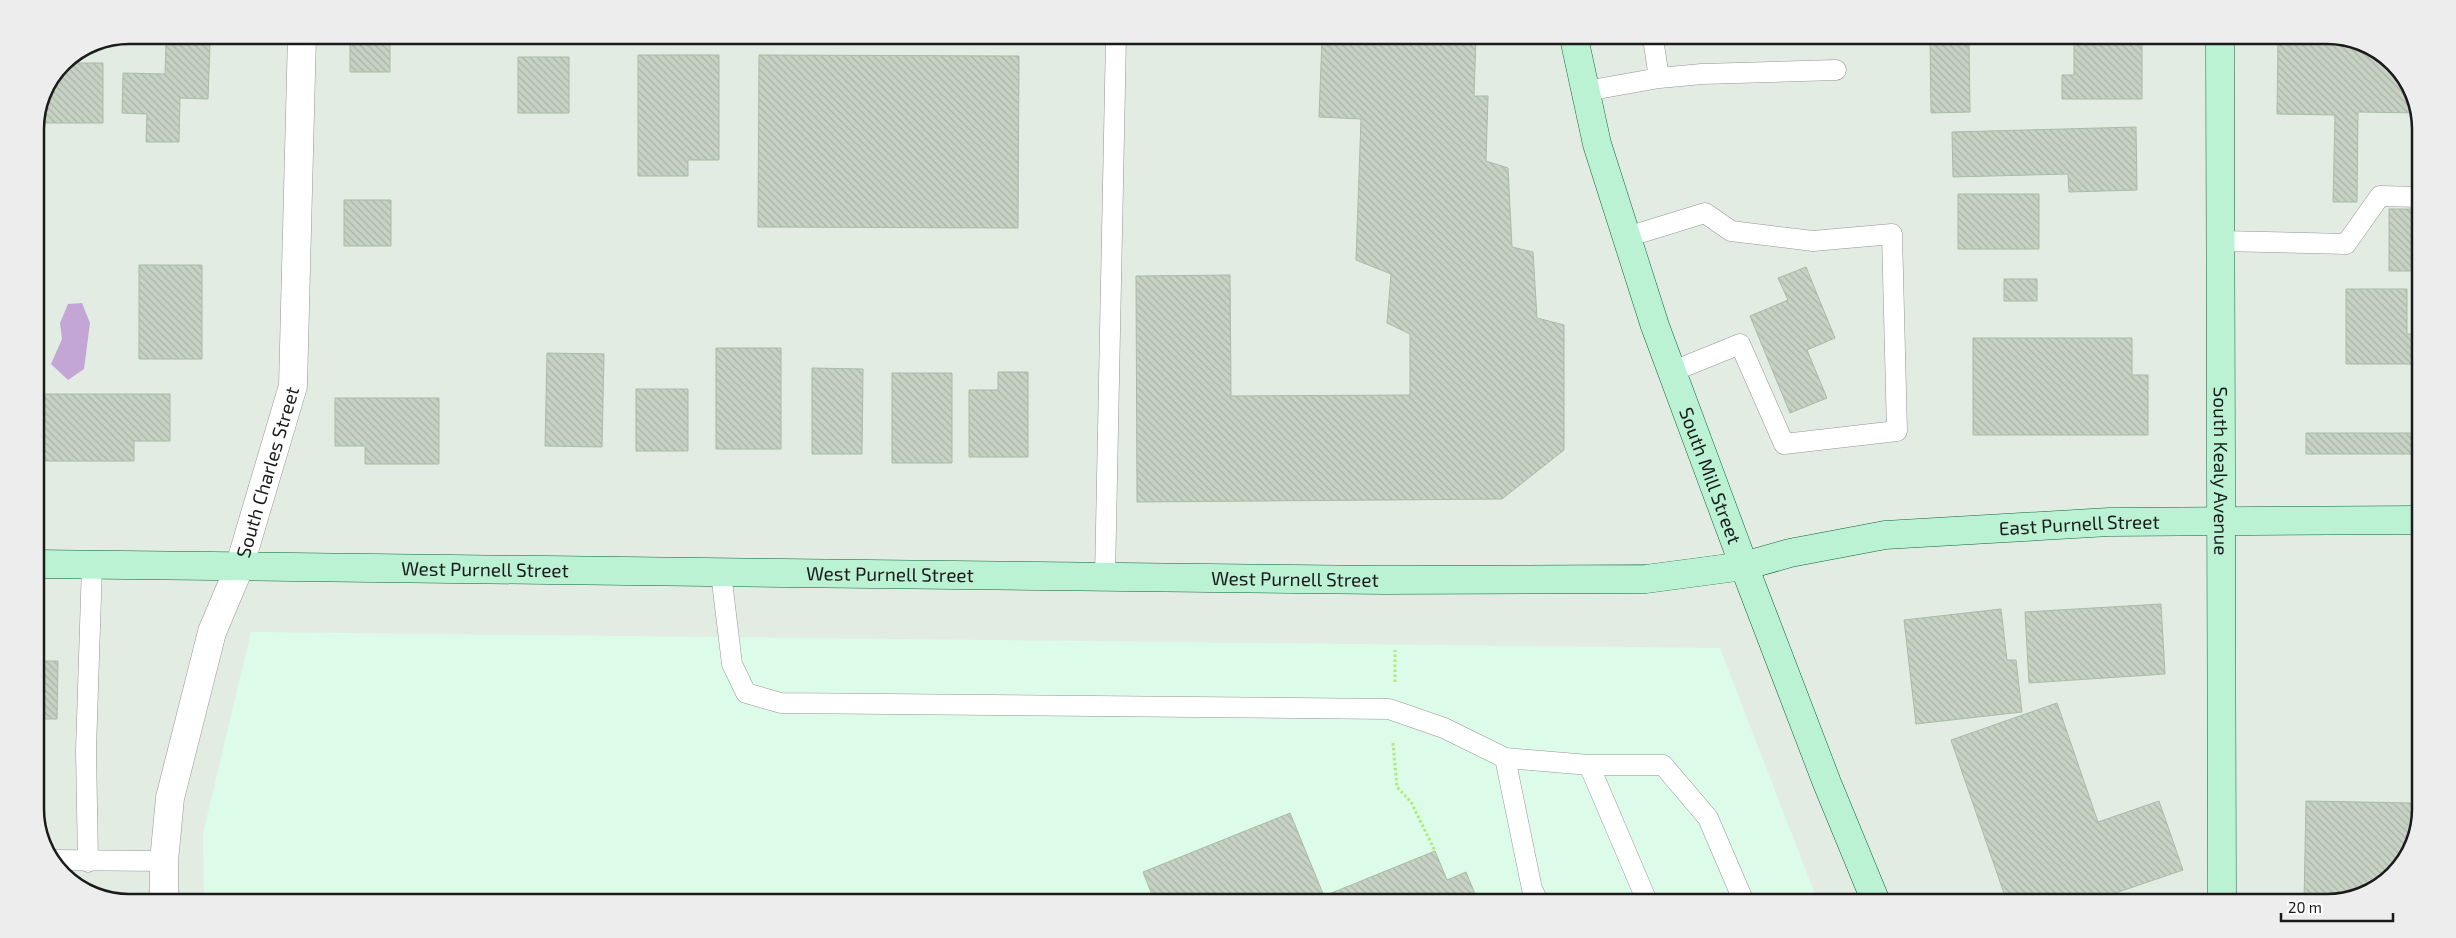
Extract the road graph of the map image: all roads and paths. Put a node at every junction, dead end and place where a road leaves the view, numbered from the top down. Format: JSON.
{"nodes":[{"id":1,"x":302,"y":44,"type":"edge"},
{"id":2,"x":1116,"y":44,"type":"edge"},
{"id":3,"x":1575,"y":44,"type":"edge"},
{"id":4,"x":1654,"y":44,"type":"edge"},
{"id":5,"x":2220,"y":44,"type":"edge"},
{"id":6,"x":1836,"y":70,"type":"dead end"},
{"id":7,"x":1660,"y":78,"type":"junction"},
{"id":8,"x":1586,"y":91,"type":"junction"},
{"id":9,"x":2412,"y":198,"type":"edge"},
{"id":10,"x":1627,"y":238,"type":"junction"},
{"id":11,"x":2220,"y":241,"type":"junction"},
{"id":12,"x":1672,"y":372,"type":"junction"},
{"id":13,"x":2412,"y":520,"type":"edge"},
{"id":14,"x":2220,"y":523,"type":"junction"},
{"id":15,"x":44,"y":564,"type":"edge"},
{"id":16,"x":92,"y":565,"type":"junction"},
{"id":17,"x":1744,"y":566,"type":"junction"},
{"id":18,"x":238,"y":568,"type":"junction"},
{"id":19,"x":721,"y":573,"type":"junction"},
{"id":20,"x":1105,"y":577,"type":"junction"},
{"id":21,"x":1396,"y":650,"type":"dead end"},
{"id":22,"x":1394,"y":711,"type":"junction"},
{"id":23,"x":1505,"y":758,"type":"junction"},
{"id":24,"x":1589,"y":765,"type":"junction"},
{"id":25,"x":1435,"y":851,"type":"dead end"},
{"id":26,"x":61,"y":860,"type":"edge"},
{"id":27,"x":164,"y":861,"type":"junction"},
{"id":28,"x":88,"y":862,"type":"junction"},
{"id":29,"x":164,"y":894,"type":"edge"},
{"id":30,"x":1535,"y":894,"type":"edge"},
{"id":31,"x":1644,"y":894,"type":"edge"},
{"id":32,"x":1741,"y":894,"type":"edge"},
{"id":33,"x":1873,"y":894,"type":"edge"},
{"id":34,"x":2222,"y":894,"type":"edge"}],
"edges":[{"from":1,"to":18,"type":"street","name":"South Charles Street"},
{"from":2,"to":20,"type":"lane"},
{"from":3,"to":8,"type":"street","name":"South Mill Street"},
{"from":4,"to":7,"type":"lane"},
{"from":5,"to":11,"type":"street","name":"South Kealy Avenue"},
{"from":6,"to":7,"type":"lane"},
{"from":7,"to":8,"type":"lane"},
{"from":8,"to":10,"type":"street","name":"South Mill Street"},
{"from":9,"to":11,"type":"lane"},
{"from":10,"to":12,"type":"street","name":"South Mill Street"},
{"from":10,"to":12,"type":"lane"},
{"from":11,"to":14,"type":"street","name":"South Kealy Avenue"},
{"from":12,"to":17,"type":"street","name":"South Mill Street"},
{"from":13,"to":14,"type":"street","name":"East Purnell Street"},
{"from":14,"to":17,"type":"street","name":"East Purnell Street"},
{"from":14,"to":34,"type":"street","name":"South Kealy Avenue"},
{"from":15,"to":16,"type":"street","name":"West Purnell Street"},
{"from":16,"to":18,"type":"street","name":"West Purnell Street"},
{"from":16,"to":28,"type":"lane"},
{"from":17,"to":20,"type":"street","name":"West Purnell Street"},
{"from":17,"to":33,"type":"street","name":"South Mill Street"},
{"from":18,"to":19,"type":"street","name":"West Purnell Street"},
{"from":18,"to":27,"type":"street","name":"South Charles Street"},
{"from":19,"to":20,"type":"street","name":"West Purnell Street"},
{"from":19,"to":22,"type":"lane"},
{"from":21,"to":22,"type":"path"},
{"from":22,"to":23,"type":"lane"},
{"from":22,"to":25,"type":"path"},
{"from":23,"to":24,"type":"lane"},
{"from":23,"to":30,"type":"lane"},
{"from":24,"to":31,"type":"lane"},
{"from":24,"to":32,"type":"lane"},
{"from":26,"to":28,"type":"lane"},
{"from":27,"to":28,"type":"lane"},
{"from":27,"to":29,"type":"street","name":"South Charles Street"}]}
